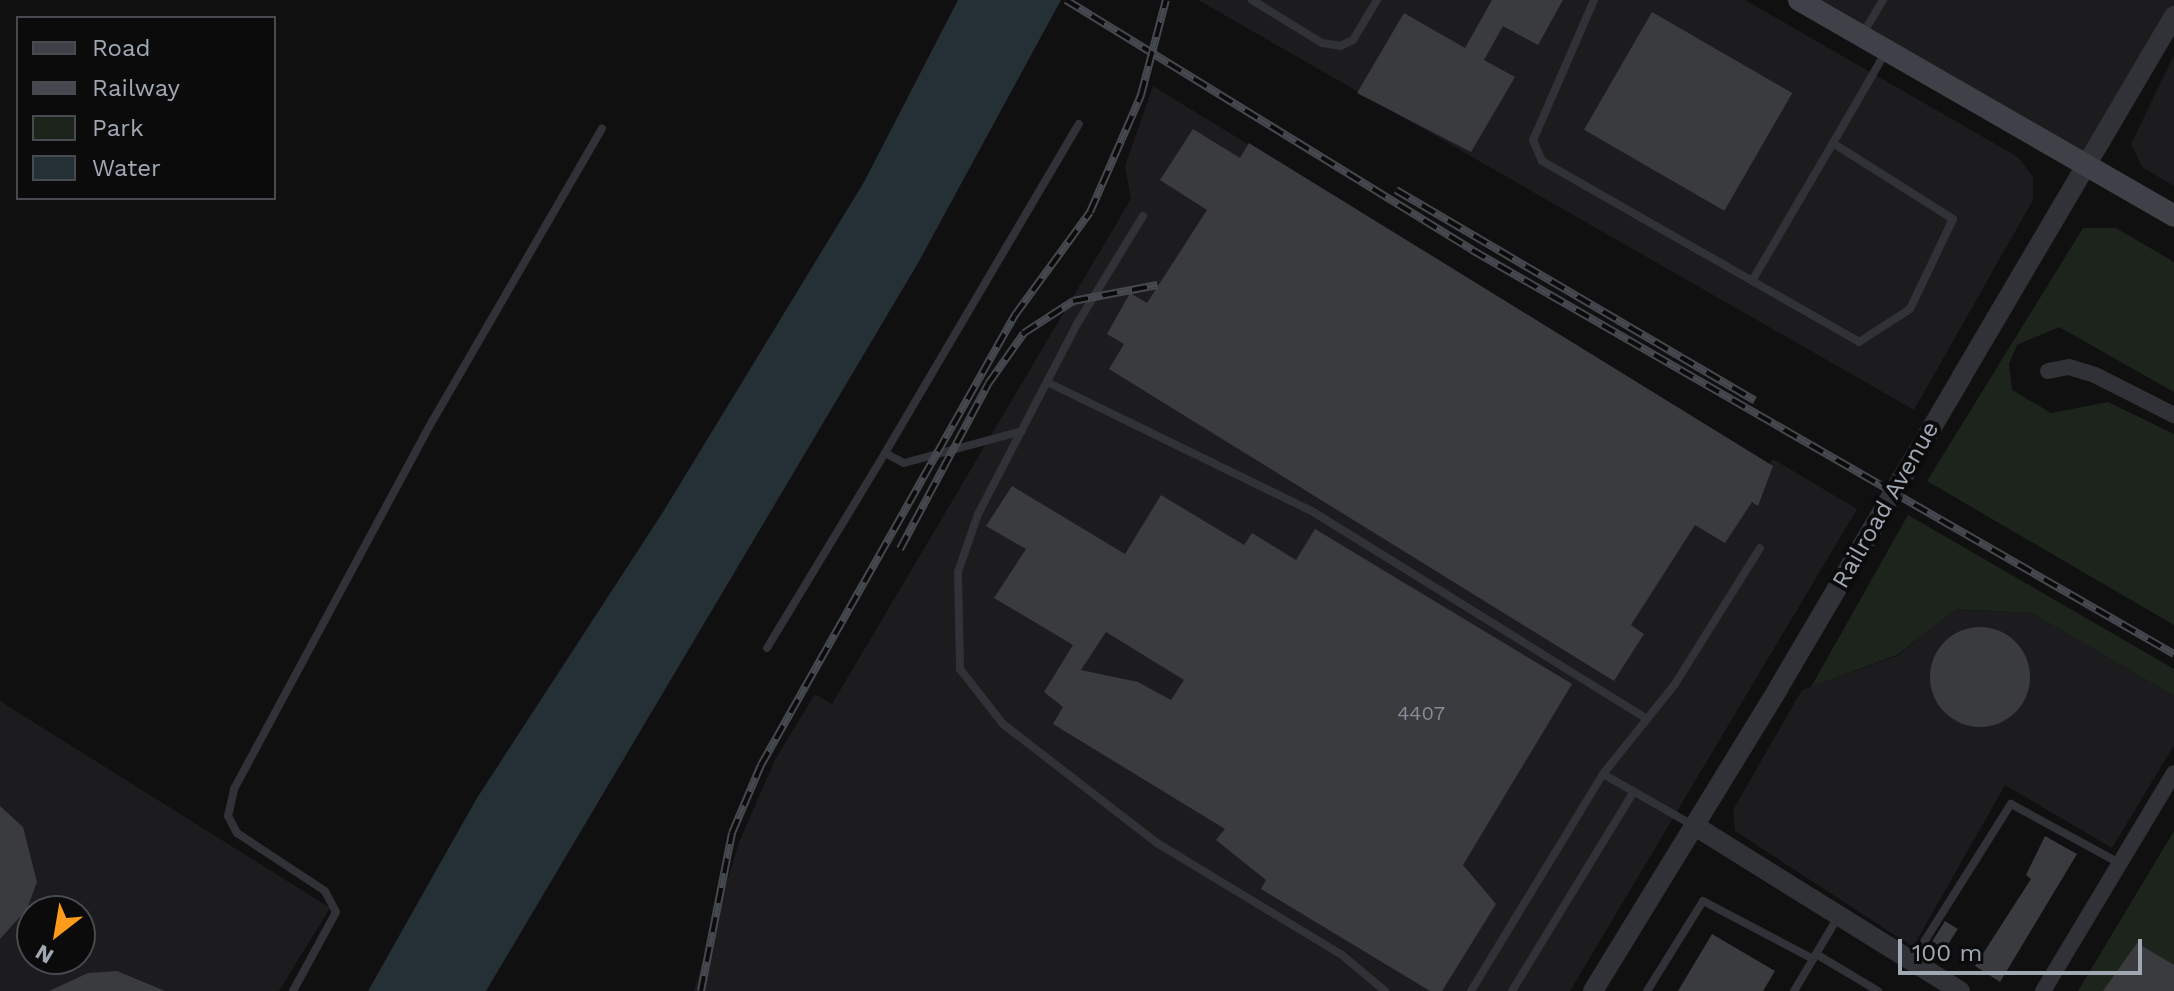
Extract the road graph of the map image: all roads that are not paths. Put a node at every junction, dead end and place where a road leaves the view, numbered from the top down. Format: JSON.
{"nodes":[{"id":1,"x":1252,"y":0,"type":"edge"},
{"id":2,"x":1377,"y":0,"type":"edge"},
{"id":3,"x":1594,"y":0,"type":"edge"},
{"id":4,"x":1799,"y":0,"type":"edge"},
{"id":5,"x":1883,"y":0,"type":"edge"},
{"id":6,"x":2174,"y":16,"type":"edge"},
{"id":7,"x":1861,"y":36,"type":"junction"},
{"id":8,"x":2168,"y":40,"type":"edge"},
{"id":9,"x":1887,"y":50,"type":"junction"},
{"id":10,"x":1079,"y":124,"type":"dead end"},
{"id":11,"x":602,"y":129,"type":"dead end"},
{"id":12,"x":1833,"y":143,"type":"junction"},
{"id":13,"x":2086,"y":165,"type":"junction"},
{"id":14,"x":1143,"y":216,"type":"dead end"},
{"id":15,"x":2174,"y":216,"type":"edge"},
{"id":16,"x":1752,"y":281,"type":"junction"},
{"id":17,"x":2048,"y":371,"type":"dead end"},
{"id":18,"x":1047,"y":382,"type":"junction"},
{"id":19,"x":2174,"y":415,"type":"edge"},
{"id":20,"x":1022,"y":431,"type":"junction"},
{"id":21,"x":885,"y":453,"type":"junction"},
{"id":22,"x":1760,"y":548,"type":"dead end"},
{"id":23,"x":767,"y":648,"type":"dead end"},
{"id":24,"x":1647,"y":719,"type":"junction"},
{"id":25,"x":2174,"y":773,"type":"edge"},
{"id":26,"x":1603,"y":774,"type":"junction"},
{"id":27,"x":1633,"y":793,"type":"junction"},
{"id":28,"x":1695,"y":826,"type":"junction"},
{"id":29,"x":2119,"y":863,"type":"junction"},
{"id":30,"x":1839,"y":916,"type":"junction"},
{"id":31,"x":1814,"y":956,"type":"junction"},
{"id":32,"x":1912,"y":961,"type":"junction"},
{"id":33,"x":293,"y":991,"type":"edge"},
{"id":34,"x":1385,"y":991,"type":"edge"},
{"id":35,"x":1471,"y":991,"type":"edge"},
{"id":36,"x":1512,"y":991,"type":"edge"},
{"id":37,"x":1593,"y":991,"type":"edge"},
{"id":38,"x":1647,"y":991,"type":"edge"},
{"id":39,"x":1794,"y":991,"type":"edge"},
{"id":40,"x":1878,"y":991,"type":"edge"},
{"id":41,"x":1960,"y":991,"type":"edge"},
{"id":42,"x":2043,"y":991,"type":"edge"}],
"edges":[{"from":1,"to":2,"type":"lane"},
{"from":3,"to":16,"type":"lane"},
{"from":4,"to":7,"type":"main road"},
{"from":5,"to":7,"type":"lane"},
{"from":6,"to":8,"type":"street","name":"Railroad Avenue"},
{"from":7,"to":9,"type":"main road"},
{"from":8,"to":13,"type":"street","name":"Railroad Avenue"},
{"from":9,"to":12,"type":"lane"},
{"from":9,"to":13,"type":"main road"},
{"from":10,"to":21,"type":"lane"},
{"from":11,"to":33,"type":"lane"},
{"from":12,"to":16,"type":"lane"},
{"from":12,"to":16,"type":"lane"},
{"from":13,"to":15,"type":"main road"},
{"from":13,"to":28,"type":"street","name":"Railroad Avenue","bridge":true},
{"from":14,"to":18,"type":"lane"},
{"from":17,"to":19,"type":"street"},
{"from":18,"to":20,"type":"lane"},
{"from":18,"to":24,"type":"lane"},
{"from":20,"to":21,"type":"lane"},
{"from":20,"to":34,"type":"lane"},
{"from":21,"to":23,"type":"lane"},
{"from":22,"to":24,"type":"lane"},
{"from":24,"to":26,"type":"lane"},
{"from":25,"to":29,"type":"street"},
{"from":26,"to":27,"type":"lane"},
{"from":26,"to":35,"type":"lane"},
{"from":27,"to":28,"type":"lane"},
{"from":27,"to":36,"type":"lane"},
{"from":28,"to":30,"type":"street"},
{"from":28,"to":37,"type":"street","name":"Railroad Avenue"},
{"from":29,"to":32,"type":"lane"},
{"from":29,"to":42,"type":"street"},
{"from":30,"to":31,"type":"lane"},
{"from":30,"to":32,"type":"street"},
{"from":31,"to":38,"type":"lane"},
{"from":31,"to":39,"type":"lane"},
{"from":31,"to":40,"type":"lane"},
{"from":32,"to":41,"type":"street"}]}
